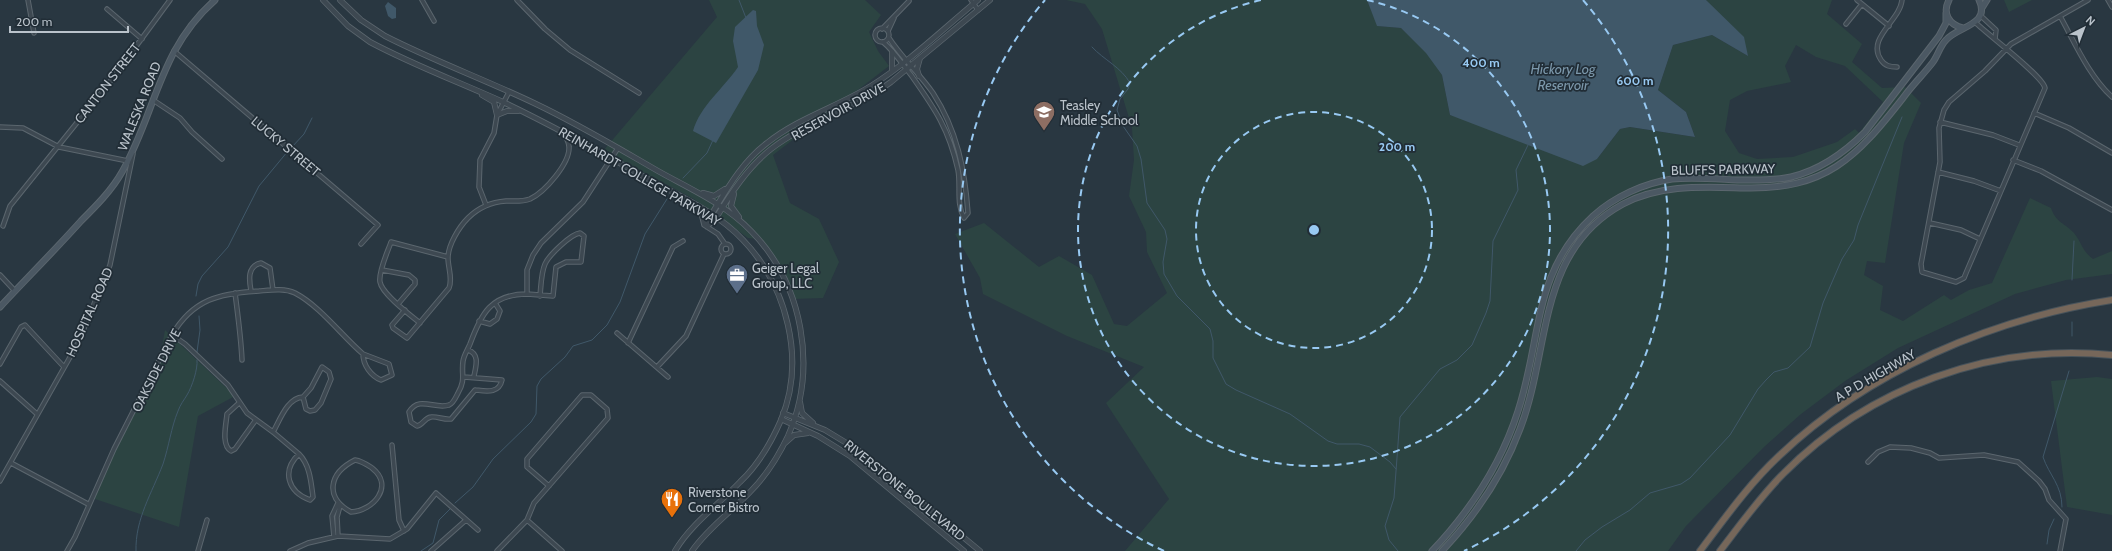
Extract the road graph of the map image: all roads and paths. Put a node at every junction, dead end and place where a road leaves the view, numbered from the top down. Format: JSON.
{"nodes":[{"id":1,"x":28,"y":0,"type":"edge"},
{"id":2,"x":170,"y":0,"type":"edge"},
{"id":3,"x":215,"y":0,"type":"edge"},
{"id":4,"x":323,"y":0,"type":"edge"},
{"id":5,"x":340,"y":0,"type":"edge"},
{"id":6,"x":422,"y":0,"type":"edge"},
{"id":7,"x":517,"y":0,"type":"edge"},
{"id":8,"x":909,"y":0,"type":"edge"},
{"id":9,"x":978,"y":0,"type":"edge"},
{"id":10,"x":990,"y":0,"type":"edge"},
{"id":11,"x":1857,"y":0,"type":"edge"},
{"id":12,"x":1902,"y":0,"type":"edge"},
{"id":13,"x":1949,"y":0,"type":"edge"},
{"id":14,"x":1979,"y":0,"type":"edge"},
{"id":15,"x":1987,"y":0,"type":"edge"},
{"id":16,"x":2088,"y":0,"type":"edge"},
{"id":17,"x":2108,"y":0,"type":"edge"},
{"id":18,"x":971,"y":1,"type":"edge"},
{"id":19,"x":1862,"y":4,"type":"junction"},
{"id":20,"x":2112,"y":6,"type":"edge"},
{"id":21,"x":1982,"y":8,"type":"junction"},
{"id":22,"x":107,"y":9,"type":"dead end"},
{"id":23,"x":978,"y":10,"type":"junction"},
{"id":24,"x":1946,"y":13,"type":"junction"},
{"id":25,"x":1981,"y":16,"type":"junction"},
{"id":26,"x":2060,"y":16,"type":"junction"},
{"id":27,"x":894,"y":18,"type":"junction"},
{"id":28,"x":434,"y":21,"type":"dead end"},
{"id":29,"x":1976,"y":23,"type":"junction"},
{"id":30,"x":1846,"y":24,"type":"dead end"},
{"id":31,"x":1889,"y":26,"type":"junction"},
{"id":32,"x":1963,"y":28,"type":"junction"},
{"id":33,"x":882,"y":29,"type":"junction"},
{"id":34,"x":888,"y":31,"type":"junction"},
{"id":35,"x":34,"y":33,"type":"dead end"},
{"id":36,"x":888,"y":38,"type":"junction"},
{"id":37,"x":142,"y":39,"type":"junction"},
{"id":38,"x":1995,"y":39,"type":"junction"},
{"id":39,"x":883,"y":42,"type":"junction"},
{"id":40,"x":2005,"y":49,"type":"junction"},
{"id":41,"x":174,"y":51,"type":"junction"},
{"id":42,"x":892,"y":52,"type":"junction"},
{"id":43,"x":920,"y":58,"type":"junction"},
{"id":44,"x":904,"y":61,"type":"junction"},
{"id":45,"x":1897,"y":66,"type":"dead end"},
{"id":46,"x":909,"y":68,"type":"junction"},
{"id":47,"x":892,"y":70,"type":"junction"},
{"id":48,"x":918,"y":76,"type":"junction"},
{"id":49,"x":463,"y":84,"type":"junction"},
{"id":50,"x":509,"y":92,"type":"junction"},
{"id":51,"x":639,"y":93,"type":"dead end"},
{"id":52,"x":2112,"y":97,"type":"edge"},
{"id":53,"x":152,"y":100,"type":"junction"},
{"id":54,"x":503,"y":102,"type":"junction"},
{"id":55,"x":521,"y":111,"type":"junction"},
{"id":56,"x":2034,"y":113,"type":"junction"},
{"id":57,"x":1880,"y":114,"type":"junction"},
{"id":58,"x":497,"y":115,"type":"junction"},
{"id":59,"x":1886,"y":119,"type":"junction"},
{"id":60,"x":1940,"y":122,"type":"junction"},
{"id":61,"x":0,"y":127,"type":"edge"},
{"id":62,"x":561,"y":131,"type":"junction"},
{"id":63,"x":2019,"y":145,"type":"junction"},
{"id":64,"x":59,"y":146,"type":"junction"},
{"id":65,"x":618,"y":148,"type":"junction"},
{"id":66,"x":133,"y":151,"type":"junction"},
{"id":67,"x":2111,"y":151,"type":"edge"},
{"id":68,"x":611,"y":158,"type":"junction"},
{"id":69,"x":222,"y":159,"type":"dead end"},
{"id":70,"x":2013,"y":160,"type":"junction"},
{"id":71,"x":128,"y":161,"type":"junction"},
{"id":72,"x":1938,"y":172,"type":"junction"},
{"id":73,"x":730,"y":184,"type":"junction"},
{"id":74,"x":737,"y":186,"type":"junction"},
{"id":75,"x":692,"y":190,"type":"junction"},
{"id":76,"x":2001,"y":191,"type":"junction"},
{"id":77,"x":690,"y":202,"type":"junction"},
{"id":78,"x":718,"y":204,"type":"junction"},
{"id":79,"x":486,"y":206,"type":"junction"},
{"id":80,"x":722,"y":207,"type":"junction"},
{"id":81,"x":2112,"y":210,"type":"edge"},
{"id":82,"x":711,"y":214,"type":"junction"},
{"id":83,"x":716,"y":218,"type":"junction"},
{"id":84,"x":1930,"y":223,"type":"junction"},
{"id":85,"x":3,"y":226,"type":"dead end"},
{"id":86,"x":707,"y":227,"type":"junction"},
{"id":87,"x":751,"y":231,"type":"junction"},
{"id":88,"x":1980,"y":238,"type":"junction"},
{"id":89,"x":683,"y":241,"type":"dead end"},
{"id":90,"x":361,"y":244,"type":"dead end"},
{"id":91,"x":725,"y":244,"type":"junction"},
{"id":92,"x":724,"y":254,"type":"junction"},
{"id":93,"x":448,"y":257,"type":"junction"},
{"id":94,"x":382,"y":270,"type":"junction"},
{"id":95,"x":0,"y":275,"type":"edge"},
{"id":96,"x":273,"y":290,"type":"junction"},
{"id":97,"x":15,"y":291,"type":"junction"},
{"id":98,"x":251,"y":291,"type":"junction"},
{"id":99,"x":235,"y":293,"type":"junction"},
{"id":100,"x":527,"y":294,"type":"junction"},
{"id":101,"x":540,"y":296,"type":"junction"},
{"id":102,"x":2112,"y":300,"type":"edge"},
{"id":103,"x":495,"y":303,"type":"junction"},
{"id":104,"x":398,"y":304,"type":"junction"},
{"id":105,"x":0,"y":307,"type":"edge"},
{"id":106,"x":405,"y":310,"type":"junction"},
{"id":107,"x":479,"y":321,"type":"junction"},
{"id":108,"x":420,"y":323,"type":"junction"},
{"id":109,"x":617,"y":333,"type":"dead end"},
{"id":110,"x":172,"y":335,"type":"junction"},
{"id":111,"x":1536,"y":335,"type":"junction"},
{"id":112,"x":1544,"y":337,"type":"junction"},
{"id":113,"x":628,"y":342,"type":"junction"},
{"id":114,"x":468,"y":350,"type":"junction"},
{"id":115,"x":363,"y":354,"type":"junction"},
{"id":116,"x":2112,"y":355,"type":"edge"},
{"id":117,"x":242,"y":360,"type":"dead end"},
{"id":118,"x":0,"y":364,"type":"edge"},
{"id":119,"x":64,"y":367,"type":"junction"},
{"id":120,"x":657,"y":367,"type":"junction"},
{"id":121,"x":474,"y":376,"type":"junction"},
{"id":122,"x":464,"y":377,"type":"junction"},
{"id":123,"x":668,"y":377,"type":"dead end"},
{"id":124,"x":0,"y":381,"type":"edge"},
{"id":125,"x":302,"y":397,"type":"junction"},
{"id":126,"x":800,"y":398,"type":"junction"},
{"id":127,"x":239,"y":403,"type":"junction"},
{"id":128,"x":783,"y":413,"type":"junction"},
{"id":129,"x":37,"y":414,"type":"junction"},
{"id":130,"x":795,"y":418,"type":"junction"},
{"id":131,"x":781,"y":419,"type":"junction"},
{"id":132,"x":255,"y":421,"type":"junction"},
{"id":133,"x":792,"y":425,"type":"junction"},
{"id":134,"x":820,"y":428,"type":"junction"},
{"id":135,"x":273,"y":432,"type":"junction"},
{"id":136,"x":810,"y":433,"type":"junction"},
{"id":137,"x":392,"y":444,"type":"dead end"},
{"id":138,"x":783,"y":446,"type":"junction"},
{"id":139,"x":299,"y":454,"type":"junction"},
{"id":140,"x":1868,"y":462,"type":"dead end"},
{"id":141,"x":11,"y":463,"type":"junction"},
{"id":142,"x":0,"y":481,"type":"edge"},
{"id":143,"x":549,"y":486,"type":"junction"},
{"id":144,"x":88,"y":504,"type":"junction"},
{"id":145,"x":339,"y":505,"type":"junction"},
{"id":146,"x":207,"y":520,"type":"dead end"},
{"id":147,"x":466,"y":520,"type":"junction"},
{"id":148,"x":527,"y":520,"type":"junction"},
{"id":149,"x":478,"y":530,"type":"dead end"},
{"id":150,"x":404,"y":531,"type":"junction"},
{"id":151,"x":336,"y":536,"type":"junction"},
{"id":152,"x":67,"y":551,"type":"edge"},
{"id":153,"x":198,"y":551,"type":"edge"},
{"id":154,"x":290,"y":551,"type":"edge"},
{"id":155,"x":431,"y":551,"type":"edge"},
{"id":156,"x":498,"y":551,"type":"edge"},
{"id":157,"x":562,"y":551,"type":"edge"},
{"id":158,"x":675,"y":551,"type":"edge"},
{"id":159,"x":692,"y":551,"type":"edge"},
{"id":160,"x":964,"y":551,"type":"edge"},
{"id":161,"x":980,"y":551,"type":"edge"},
{"id":162,"x":1432,"y":551,"type":"edge"},
{"id":163,"x":1442,"y":551,"type":"edge"},
{"id":164,"x":1700,"y":551,"type":"edge"},
{"id":165,"x":1720,"y":551,"type":"edge"},
{"id":166,"x":2060,"y":551,"type":"edge"}],
"edges":[{"from":1,"to":35,"type":"street"},
{"from":2,"to":37,"type":"street","name":"CANTON STREET"},
{"from":3,"to":41,"type":"main road","name":"WALESKA ROAD"},
{"from":4,"to":49,"type":"street","name":"REINHARDT COLLEGE PARKWAY"},
{"from":5,"to":50,"type":"street","name":"REINHARDT COLLEGE PARKWAY"},
{"from":6,"to":28,"type":"street"},
{"from":7,"to":51,"type":"street"},
{"from":8,"to":27,"type":"street"},
{"from":9,"to":18,"type":"street","name":"RESERVOIR DRIVE"},
{"from":10,"to":23,"type":"street","name":"RESERVOIR DRIVE"},
{"from":11,"to":19,"type":"street"},
{"from":12,"to":31,"type":"street"},
{"from":13,"to":24,"type":"main road","name":"BLUFFS PARKWAY"},
{"from":14,"to":21,"type":"main road"},
{"from":15,"to":21,"type":"main road"},
{"from":16,"to":26,"type":"street"},
{"from":17,"to":20,"type":"street"},
{"from":18,"to":23,"type":"street"},
{"from":18,"to":44,"type":"street","name":"RESERVOIR DRIVE"},
{"from":19,"to":30,"type":"street"},
{"from":19,"to":31,"type":"street"},
{"from":21,"to":25,"type":"main road"},
{"from":22,"to":37,"type":"street"},
{"from":23,"to":43,"type":"street","name":"RESERVOIR DRIVE"},
{"from":24,"to":32,"type":"main road"},
{"from":24,"to":57,"type":"main road","name":"BLUFFS PARKWAY"},
{"from":25,"to":29,"type":"main road"},
{"from":25,"to":38,"type":"street"},
{"from":26,"to":40,"type":"street"},
{"from":26,"to":52,"type":"street"},
{"from":27,"to":33,"type":"street"},
{"from":27,"to":34,"type":"street"},
{"from":29,"to":32,"type":"main road","name":"BLUFFS PARKWAY"},
{"from":29,"to":38,"type":"street"},
{"from":31,"to":45,"type":"street"},
{"from":32,"to":59,"type":"main road","name":"BLUFFS PARKWAY"},
{"from":33,"to":34,"type":"street"},
{"from":33,"to":39,"type":"street"},
{"from":34,"to":36,"type":"street"},
{"from":36,"to":39,"type":"street"},
{"from":36,"to":44,"type":"street"},
{"from":37,"to":64,"type":"street","name":"CANTON STREET"},
{"from":38,"to":40,"type":"street"},
{"from":39,"to":42,"type":"street"},
{"from":40,"to":56,"type":"street"},
{"from":40,"to":60,"type":"street"},
{"from":41,"to":53,"type":"main road","name":"WALESKA ROAD"},
{"from":41,"to":90,"type":"street","name":"LUCKY STREET"},
{"from":42,"to":44,"type":"street"},
{"from":42,"to":47,"type":"street"},
{"from":43,"to":46,"type":"street","name":"RESERVOIR DRIVE"},
{"from":43,"to":48,"type":"street"},
{"from":44,"to":46,"type":"street"},
{"from":44,"to":47,"type":"street","name":"RESERVOIR DRIVE"},
{"from":46,"to":48,"type":"street"},
{"from":46,"to":48,"type":"street"},
{"from":46,"to":74,"type":"street","name":"RESERVOIR DRIVE"},
{"from":47,"to":73,"type":"street","name":"RESERVOIR DRIVE"},
{"from":49,"to":54,"type":"street","name":"REINHARDT COLLEGE PARKWAY"},
{"from":49,"to":58,"type":"street"},
{"from":50,"to":54,"type":"street"},
{"from":50,"to":65,"type":"street","name":"REINHARDT COLLEGE PARKWAY"},
{"from":53,"to":66,"type":"main road","name":"WALESKA ROAD"},
{"from":53,"to":69,"type":"street"},
{"from":54,"to":55,"type":"street","name":"REINHARDT COLLEGE PARKWAY"},
{"from":54,"to":58,"type":"street"},
{"from":55,"to":58,"type":"street"},
{"from":55,"to":62,"type":"street","name":"REINHARDT COLLEGE PARKWAY"},
{"from":56,"to":63,"type":"street"},
{"from":56,"to":67,"type":"street"},
{"from":57,"to":59,"type":"main road"},
{"from":57,"to":111,"type":"main road","name":"BLUFFS PARKWAY"},
{"from":58,"to":79,"type":"street"},
{"from":59,"to":112,"type":"main road","name":"BLUFFS PARKWAY"},
{"from":60,"to":63,"type":"street"},
{"from":60,"to":72,"type":"street"},
{"from":61,"to":64,"type":"street"},
{"from":62,"to":68,"type":"street","name":"REINHARDT COLLEGE PARKWAY"},
{"from":62,"to":79,"type":"street"},
{"from":63,"to":70,"type":"street"},
{"from":64,"to":71,"type":"street"},
{"from":64,"to":85,"type":"street","name":"CANTON STREET"},
{"from":65,"to":68,"type":"street"},
{"from":65,"to":75,"type":"street","name":"REINHARDT COLLEGE PARKWAY"},
{"from":66,"to":71,"type":"main road","name":"WALESKA ROAD"},
{"from":66,"to":119,"type":"street","name":"HOSPITAL ROAD"},
{"from":68,"to":77,"type":"street","name":"REINHARDT COLLEGE PARKWAY"},
{"from":68,"to":100,"type":"street"},
{"from":70,"to":76,"type":"street"},
{"from":70,"to":81,"type":"street"},
{"from":71,"to":97,"type":"main road","name":"WALESKA ROAD"},
{"from":72,"to":76,"type":"street"},
{"from":72,"to":84,"type":"street"},
{"from":73,"to":75,"type":"street"},
{"from":73,"to":78,"type":"street","name":"RESERVOIR DRIVE"},
{"from":74,"to":80,"type":"street","name":"RESERVOIR DRIVE"},
{"from":74,"to":87,"type":"street"},
{"from":75,"to":78,"type":"street","name":"REINHARDT COLLEGE PARKWAY"},
{"from":76,"to":88,"type":"street"},
{"from":77,"to":82,"type":"street","name":"REINHARDT COLLEGE PARKWAY"},
{"from":77,"to":86,"type":"street"},
{"from":78,"to":80,"type":"street","name":"REINHARDT COLLEGE PARKWAY"},
{"from":78,"to":82,"type":"street","name":"RESERVOIR DRIVE"},
{"from":79,"to":93,"type":"street"},
{"from":80,"to":83,"type":"street","name":"RESERVOIR DRIVE"},
{"from":80,"to":87,"type":"street","name":"REINHARDT COLLEGE PARKWAY"},
{"from":82,"to":83,"type":"street","name":"REINHARDT COLLEGE PARKWAY"},
{"from":82,"to":86,"type":"street"},
{"from":83,"to":86,"type":"street"},
{"from":83,"to":128,"type":"street","name":"REINHARDT COLLEGE PARKWAY"},
{"from":84,"to":88,"type":"street"},
{"from":84,"to":88,"type":"street"},
{"from":86,"to":91,"type":"street"},
{"from":87,"to":126,"type":"street","name":"REINHARDT COLLEGE PARKWAY"},
{"from":89,"to":113,"type":"street"},
{"from":91,"to":92,"type":"street"},
{"from":91,"to":92,"type":"street"},
{"from":92,"to":120,"type":"street"},
{"from":93,"to":94,"type":"street"},
{"from":93,"to":108,"type":"street"},
{"from":94,"to":104,"type":"street"},
{"from":94,"to":104,"type":"street"},
{"from":95,"to":97,"type":"street"},
{"from":96,"to":98,"type":"street","name":"OAKSIDE DRIVE"},
{"from":96,"to":98,"type":"street"},
{"from":96,"to":115,"type":"street","name":"OAKSIDE DRIVE"},
{"from":97,"to":105,"type":"main road","name":"WALESKA ROAD"},
{"from":98,"to":99,"type":"street","name":"OAKSIDE DRIVE"},
{"from":99,"to":110,"type":"street","name":"OAKSIDE DRIVE"},
{"from":99,"to":117,"type":"street"},
{"from":100,"to":101,"type":"street"},
{"from":100,"to":103,"type":"street"},
{"from":101,"to":101,"type":"street"},
{"from":102,"to":164,"type":"highway","name":"A P D HIGHWAY"},
{"from":103,"to":107,"type":"street"},
{"from":103,"to":107,"type":"street"},
{"from":104,"to":106,"type":"street"},
{"from":106,"to":108,"type":"street"},
{"from":106,"to":108,"type":"street"},
{"from":107,"to":114,"type":"street"},
{"from":109,"to":113,"type":"street"},
{"from":110,"to":127,"type":"street"},
{"from":110,"to":144,"type":"street","name":"OAKSIDE DRIVE"},
{"from":111,"to":112,"type":"main road"},
{"from":111,"to":162,"type":"main road","name":"BLUFFS PARKWAY"},
{"from":112,"to":163,"type":"main road","name":"BLUFFS PARKWAY"},
{"from":113,"to":120,"type":"street"},
{"from":114,"to":121,"type":"street"},
{"from":114,"to":122,"type":"street"},
{"from":115,"to":115,"type":"street","name":"OAKSIDE DRIVE"},
{"from":116,"to":165,"type":"highway"},
{"from":118,"to":119,"type":"street"},
{"from":119,"to":129,"type":"street","name":"HOSPITAL ROAD"},
{"from":120,"to":123,"type":"street"},
{"from":121,"to":122,"type":"street"},
{"from":121,"to":122,"type":"street"},
{"from":124,"to":129,"type":"street"},
{"from":125,"to":125,"type":"street"},
{"from":125,"to":135,"type":"street"},
{"from":126,"to":130,"type":"street","name":"REINHARDT COLLEGE PARKWAY"},
{"from":126,"to":134,"type":"street"},
{"from":127,"to":132,"type":"street"},
{"from":127,"to":132,"type":"street"},
{"from":128,"to":130,"type":"street","name":"RIVERSTONE BOULEVARD"},
{"from":128,"to":131,"type":"street","name":"REINHARDT COLLEGE PARKWAY"},
{"from":129,"to":141,"type":"street","name":"HOSPITAL ROAD"},
{"from":130,"to":133,"type":"street","name":"REINHARDT COLLEGE PARKWAY"},
{"from":130,"to":134,"type":"street","name":"RIVERSTONE BOULEVARD"},
{"from":131,"to":133,"type":"street","name":"RIVERSTONE BOULEVARD"},
{"from":131,"to":158,"type":"street","name":"REINHARDT COLLEGE PARKWAY"},
{"from":132,"to":135,"type":"street"},
{"from":133,"to":136,"type":"street","name":"RIVERSTONE BOULEVARD"},
{"from":133,"to":138,"type":"street","name":"REINHARDT COLLEGE PARKWAY"},
{"from":134,"to":161,"type":"street","name":"RIVERSTONE BOULEVARD"},
{"from":135,"to":139,"type":"street"},
{"from":136,"to":138,"type":"street"},
{"from":136,"to":160,"type":"street","name":"RIVERSTONE BOULEVARD"},
{"from":137,"to":150,"type":"street"},
{"from":138,"to":159,"type":"street","name":"REINHARDT COLLEGE PARKWAY"},
{"from":139,"to":139,"type":"street"},
{"from":140,"to":166,"type":"street"},
{"from":141,"to":142,"type":"street","name":"HOSPITAL ROAD"},
{"from":141,"to":144,"type":"street"},
{"from":143,"to":143,"type":"street"},
{"from":143,"to":148,"type":"street"},
{"from":144,"to":152,"type":"street","name":"OAKSIDE DRIVE"},
{"from":145,"to":145,"type":"street"},
{"from":145,"to":151,"type":"street"},
{"from":146,"to":153,"type":"street"},
{"from":147,"to":149,"type":"street"},
{"from":147,"to":150,"type":"street"},
{"from":147,"to":155,"type":"street"},
{"from":148,"to":156,"type":"street"},
{"from":148,"to":157,"type":"street"},
{"from":150,"to":151,"type":"street"},
{"from":151,"to":154,"type":"street"}]}
